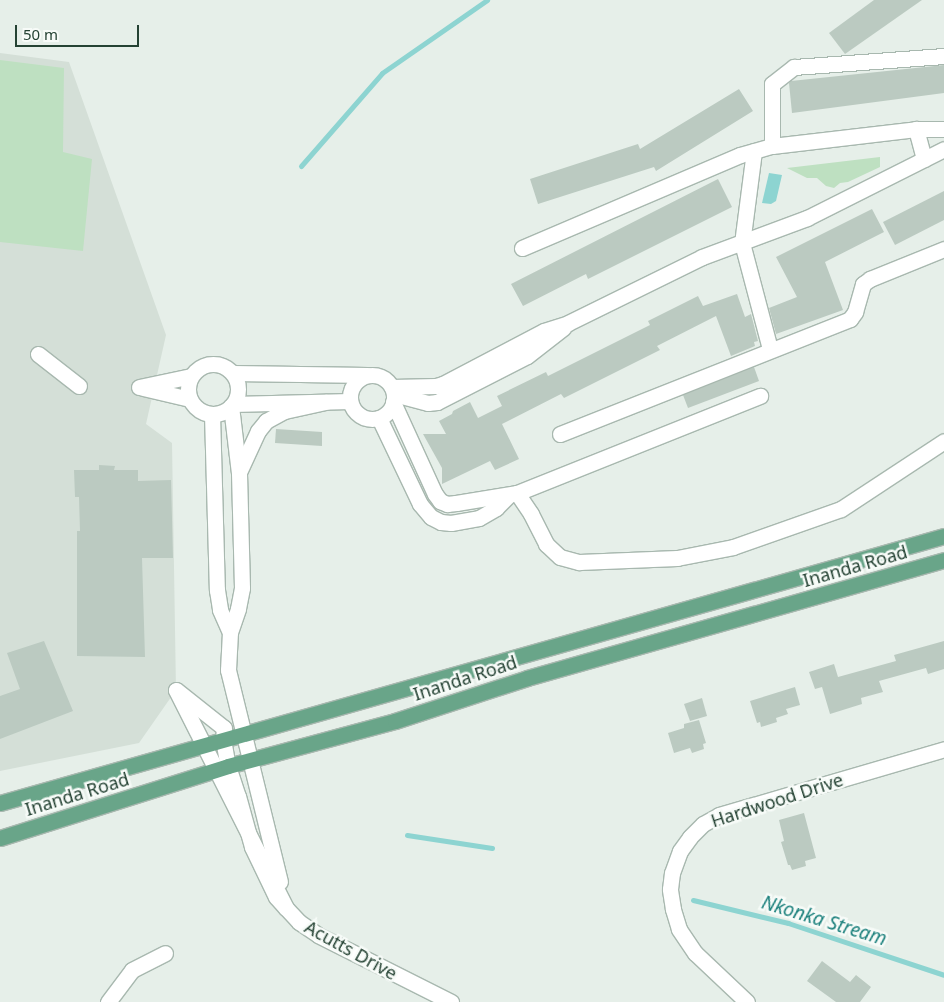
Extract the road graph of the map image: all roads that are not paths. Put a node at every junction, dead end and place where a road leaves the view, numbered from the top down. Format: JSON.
{"nodes":[{"id":1,"x":944,"y":56,"type":"edge"},
{"id":2,"x":916,"y":129,"type":"junction"},
{"id":3,"x":944,"y":129,"type":"edge"},
{"id":4,"x":772,"y":146,"type":"junction"},
{"id":5,"x":944,"y":149,"type":"edge"},
{"id":6,"x":754,"y":151,"type":"junction"},
{"id":7,"x":924,"y":159,"type":"junction"},
{"id":8,"x":742,"y":244,"type":"junction"},
{"id":9,"x":522,"y":248,"type":"dead end"},
{"id":10,"x":944,"y":248,"type":"edge"},
{"id":11,"x":770,"y":349,"type":"junction"},
{"id":12,"x":38,"y":354,"type":"dead end"},
{"id":13,"x":233,"y":373,"type":"junction"},
{"id":14,"x":367,"y":375,"type":"junction"},
{"id":15,"x":191,"y":376,"type":"junction"},
{"id":16,"x":79,"y":386,"type":"dead end"},
{"id":17,"x":393,"y":394,"type":"junction"},
{"id":18,"x":760,"y":396,"type":"dead end"},
{"id":19,"x":190,"y":399,"type":"junction"},
{"id":20,"x":350,"y":401,"type":"junction"},
{"id":21,"x":325,"y":402,"type":"junction"},
{"id":22,"x":232,"y":405,"type":"junction"},
{"id":23,"x":212,"y":414,"type":"junction"},
{"id":24,"x":379,"y":418,"type":"junction"},
{"id":25,"x":560,"y":434,"type":"dead end"},
{"id":26,"x":944,"y":441,"type":"edge"},
{"id":27,"x":239,"y":473,"type":"junction"},
{"id":28,"x":512,"y":494,"type":"junction"},
{"id":29,"x":944,"y":536,"type":"edge"},
{"id":30,"x":944,"y":560,"type":"edge"},
{"id":31,"x":230,"y":632,"type":"junction"},
{"id":32,"x":224,"y":739,"type":"junction"},
{"id":33,"x":944,"y":749,"type":"edge"},
{"id":34,"x":228,"y":766,"type":"junction"},
{"id":35,"x":0,"y":803,"type":"edge"},
{"id":36,"x":0,"y":838,"type":"edge"},
{"id":37,"x":286,"y":908,"type":"junction"},
{"id":38,"x":165,"y":953,"type":"dead end"},
{"id":39,"x":108,"y":1002,"type":"edge"},
{"id":40,"x":451,"y":1002,"type":"edge"},
{"id":41,"x":746,"y":1002,"type":"edge"}],
"edges":[{"from":1,"to":4,"type":"street"},
{"from":2,"to":3,"type":"street"},
{"from":2,"to":4,"type":"street"},
{"from":2,"to":7,"type":"street"},
{"from":4,"to":6,"type":"street"},
{"from":5,"to":7,"type":"street"},
{"from":6,"to":8,"type":"street"},
{"from":6,"to":9,"type":"street"},
{"from":7,"to":8,"type":"street"},
{"from":8,"to":11,"type":"street"},
{"from":8,"to":17,"type":"street"},
{"from":10,"to":11,"type":"street"},
{"from":11,"to":25,"type":"street"},
{"from":12,"to":16,"type":"street"},
{"from":13,"to":14,"type":"street"},
{"from":13,"to":15,"type":"street"},
{"from":13,"to":22,"type":"street"},
{"from":14,"to":17,"type":"street"},
{"from":14,"to":20,"type":"street"},
{"from":15,"to":19,"type":"street"},
{"from":15,"to":19,"type":"street"},
{"from":17,"to":24,"type":"street"},
{"from":17,"to":28,"type":"street"},
{"from":18,"to":28,"type":"street"},
{"from":19,"to":23,"type":"street"},
{"from":20,"to":21,"type":"street"},
{"from":20,"to":24,"type":"street"},
{"from":21,"to":22,"type":"street"},
{"from":21,"to":27,"type":"street"},
{"from":22,"to":23,"type":"street"},
{"from":22,"to":27,"type":"street"},
{"from":23,"to":31,"type":"street"},
{"from":24,"to":28,"type":"street"},
{"from":26,"to":28,"type":"street"},
{"from":27,"to":31,"type":"street"},
{"from":29,"to":32,"type":"main road","name":"Inanda Road"},
{"from":30,"to":34,"type":"main road","name":"Inanda Road"},
{"from":31,"to":37,"type":"street"},
{"from":32,"to":34,"type":"street","name":"Acutts Drive"},
{"from":32,"to":35,"type":"main road","name":"Inanda Road"},
{"from":32,"to":37,"type":"street"},
{"from":33,"to":41,"type":"street","name":"Hardwood Drive"},
{"from":34,"to":36,"type":"main road","name":"Inanda Road"},
{"from":34,"to":37,"type":"street","name":"Acutts Drive"},
{"from":37,"to":40,"type":"street","name":"Acutts Drive"},
{"from":38,"to":39,"type":"street"}]}
